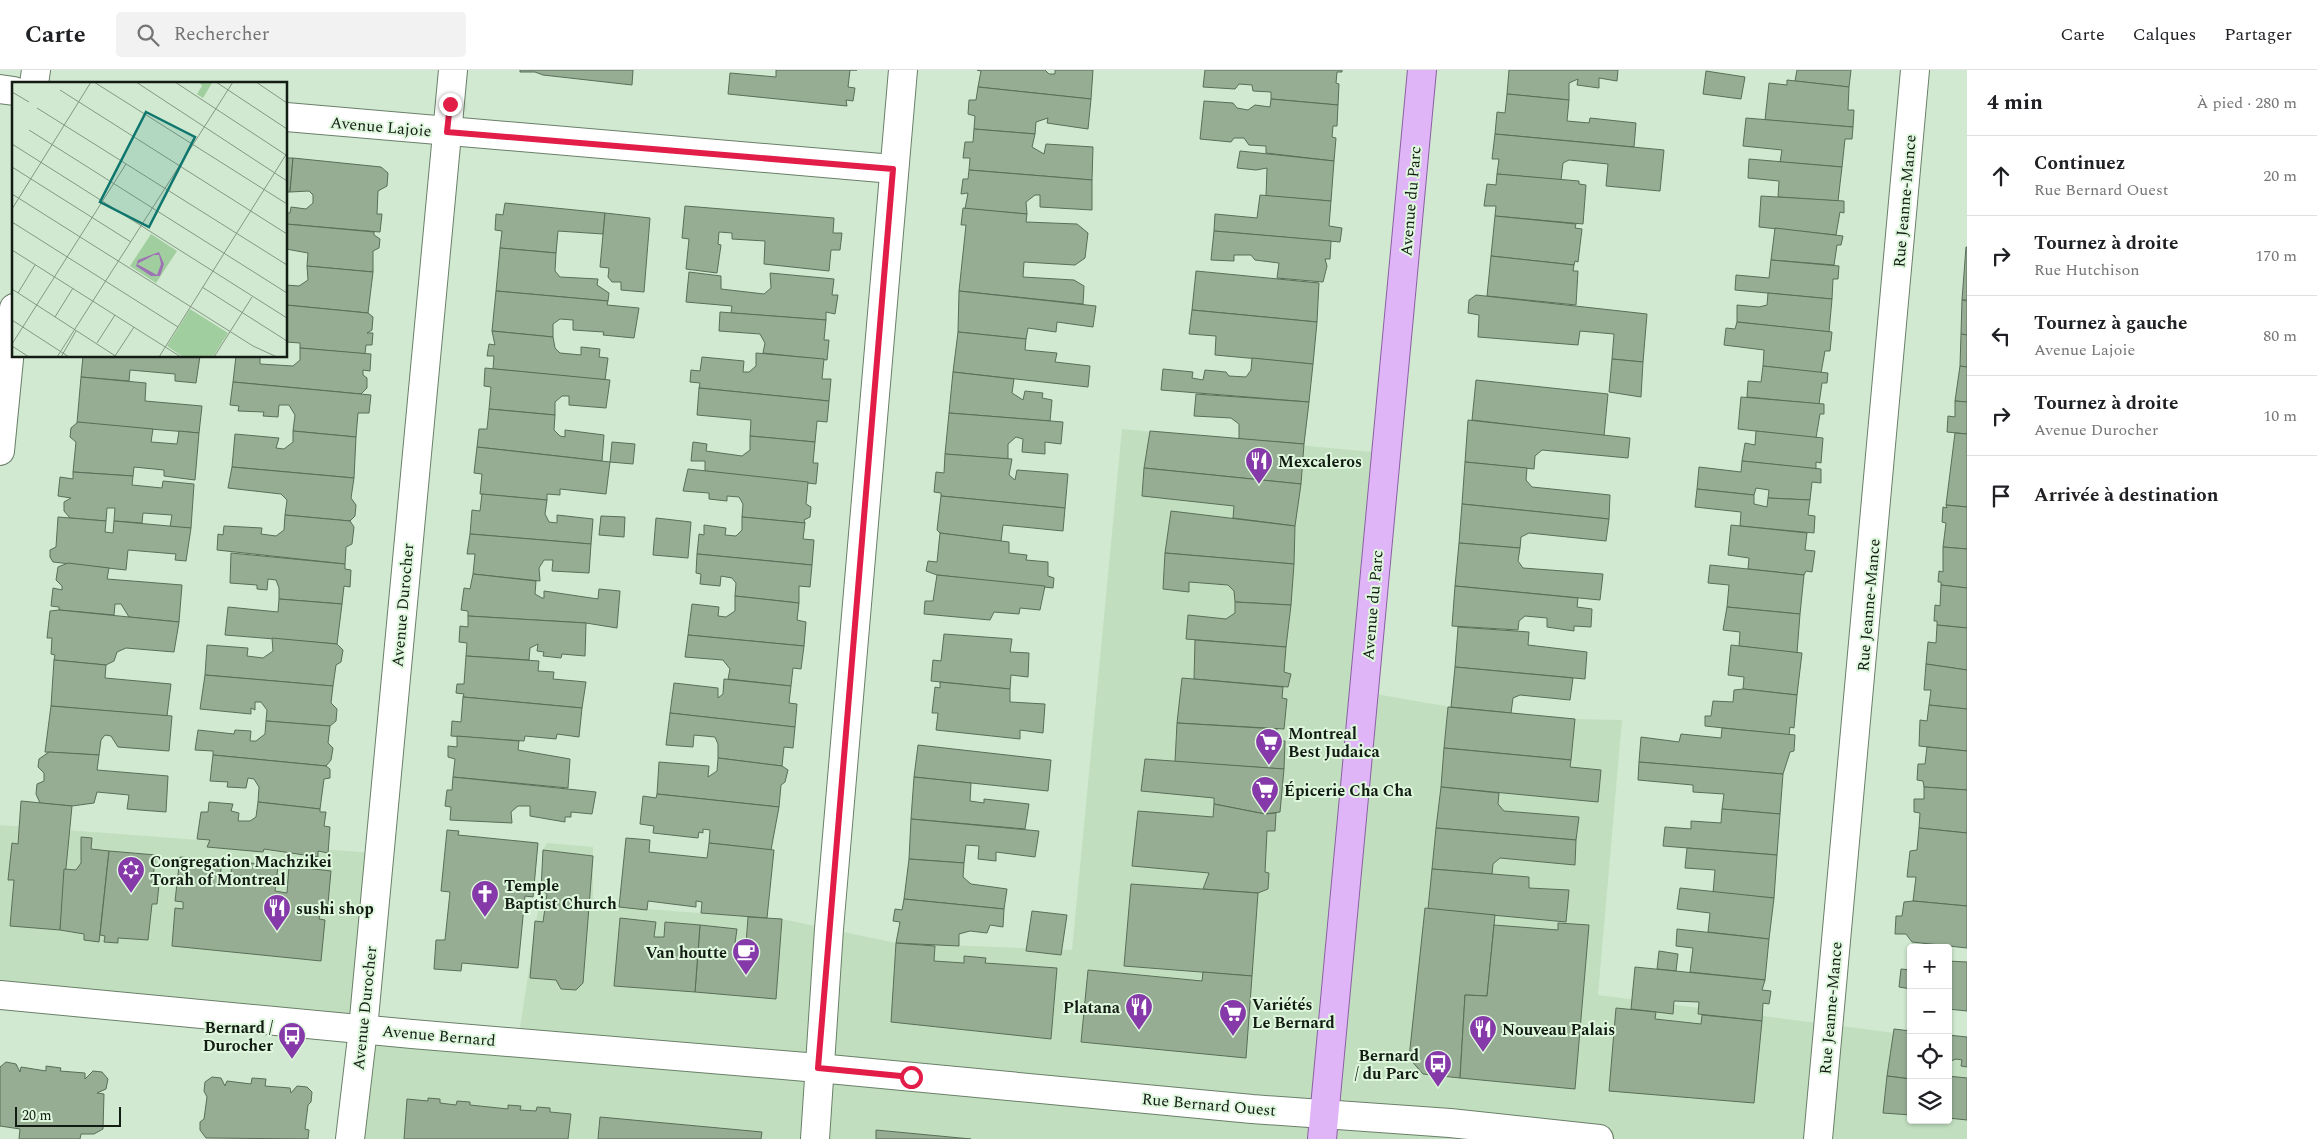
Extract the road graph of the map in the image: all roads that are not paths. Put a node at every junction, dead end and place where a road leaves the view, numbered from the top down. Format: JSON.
{"nodes":[{"id":1,"x":453,"y":70,"type":"edge"},
{"id":2,"x":903,"y":70,"type":"edge"},
{"id":3,"x":1422,"y":70,"type":"edge"},
{"id":4,"x":1916,"y":70,"type":"edge"},
{"id":5,"x":288,"y":117,"type":"edge"},
{"id":6,"x":447,"y":132,"type":"junction"},
{"id":7,"x":893,"y":169,"type":"junction"},
{"id":8,"x":12,"y":329,"type":"edge"},
{"id":9,"x":0,"y":452,"type":"edge"},
{"id":10,"x":0,"y":995,"type":"edge"},
{"id":11,"x":363,"y":1029,"type":"junction"},
{"id":12,"x":818,"y":1068,"type":"junction"},
{"id":13,"x":1323,"y":1126,"type":"edge"},
{"id":14,"x":350,"y":1139,"type":"edge"},
{"id":15,"x":815,"y":1139,"type":"edge"},
{"id":16,"x":1599,"y":1139,"type":"edge"},
{"id":17,"x":1818,"y":1139,"type":"edge"}],
"edges":[{"from":1,"to":6,"type":"street","name":"Avenue Durocher"},
{"from":2,"to":7,"type":"street"},
{"from":3,"to":13,"type":"main road","name":"Avenue du Parc"},
{"from":4,"to":17,"type":"street","name":"Rue Jeanne-Mance"},
{"from":5,"to":6,"type":"street","name":"Avenue Lajoie"},
{"from":6,"to":7,"type":"street","name":"Avenue Lajoie"},
{"from":6,"to":11,"type":"street","name":"Avenue Durocher"},
{"from":7,"to":12,"type":"street"},
{"from":8,"to":9,"type":"street"},
{"from":10,"to":11,"type":"street","name":"Avenue Bernard"},
{"from":11,"to":12,"type":"street","name":"Avenue Bernard"},
{"from":11,"to":14,"type":"street","name":"Avenue Durocher"},
{"from":12,"to":13,"type":"street","name":"Rue Bernard Ouest"},
{"from":12,"to":15,"type":"street"},
{"from":13,"to":16,"type":"street","name":"Rue Bernard Ouest"}]}
